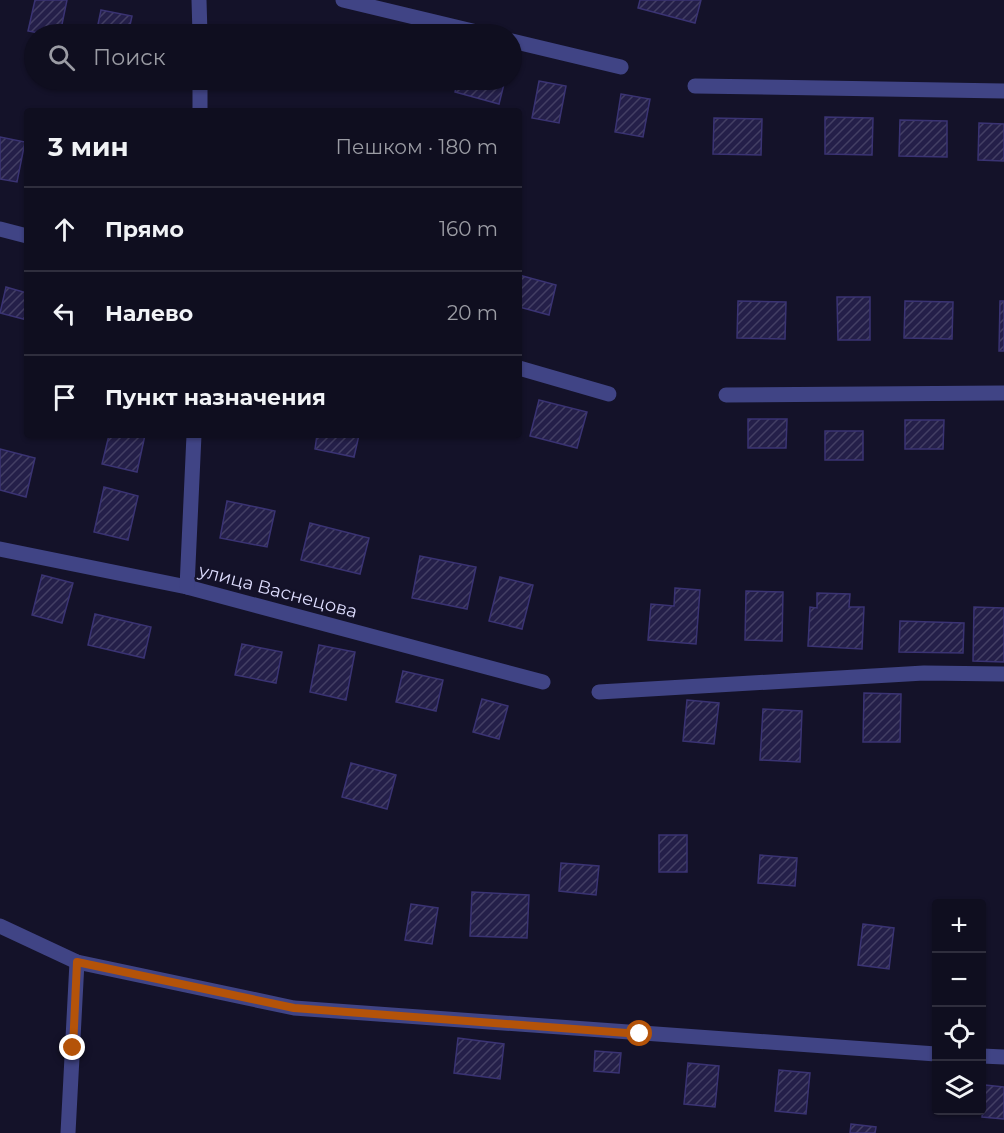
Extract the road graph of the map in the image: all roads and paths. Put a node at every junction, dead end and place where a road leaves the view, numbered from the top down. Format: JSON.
{"nodes":[{"id":1,"x":199,"y":0,"type":"edge"},
{"id":2,"x":343,"y":0,"type":"edge"},
{"id":3,"x":200,"y":24,"type":"edge"},
{"id":4,"x":443,"y":24,"type":"edge"},
{"id":5,"x":522,"y":43,"type":"edge"},
{"id":6,"x":621,"y":68,"type":"dead end"},
{"id":7,"x":695,"y":86,"type":"dead end"},
{"id":8,"x":200,"y":90,"type":"edge"},
{"id":9,"x":1004,"y":91,"type":"edge"},
{"id":10,"x":200,"y":108,"type":"edge"},
{"id":11,"x":0,"y":229,"type":"edge"},
{"id":12,"x":24,"y":235,"type":"edge"},
{"id":13,"x":522,"y":369,"type":"edge"},
{"id":14,"x":1004,"y":393,"type":"edge"},
{"id":15,"x":609,"y":394,"type":"dead end"},
{"id":16,"x":726,"y":395,"type":"dead end"},
{"id":17,"x":194,"y":438,"type":"edge"},
{"id":18,"x":0,"y":549,"type":"edge"},
{"id":19,"x":187,"y":587,"type":"junction"},
{"id":20,"x":1004,"y":674,"type":"edge"},
{"id":21,"x":543,"y":682,"type":"dead end"},
{"id":22,"x":599,"y":692,"type":"dead end"},
{"id":23,"x":0,"y":926,"type":"edge"},
{"id":24,"x":77,"y":962,"type":"junction"},
{"id":25,"x":932,"y":1054,"type":"edge"},
{"id":26,"x":986,"y":1056,"type":"edge"},
{"id":27,"x":1004,"y":1057,"type":"edge"},
{"id":28,"x":68,"y":1133,"type":"edge"}],
"edges":[{"from":1,"to":3,"type":"street"},
{"from":2,"to":4,"type":"street"},
{"from":5,"to":6,"type":"street"},
{"from":7,"to":9,"type":"street"},
{"from":8,"to":10,"type":"street"},
{"from":11,"to":12,"type":"street"},
{"from":13,"to":15,"type":"street"},
{"from":14,"to":16,"type":"street"},
{"from":17,"to":19,"type":"street"},
{"from":18,"to":19,"type":"street","name":"улица Васнецова"},
{"from":19,"to":21,"type":"street","name":"улица Васнецова"},
{"from":20,"to":22,"type":"street"},
{"from":23,"to":24,"type":"street"},
{"from":24,"to":25,"type":"street"},
{"from":24,"to":28,"type":"street"},
{"from":26,"to":27,"type":"street"}]}
